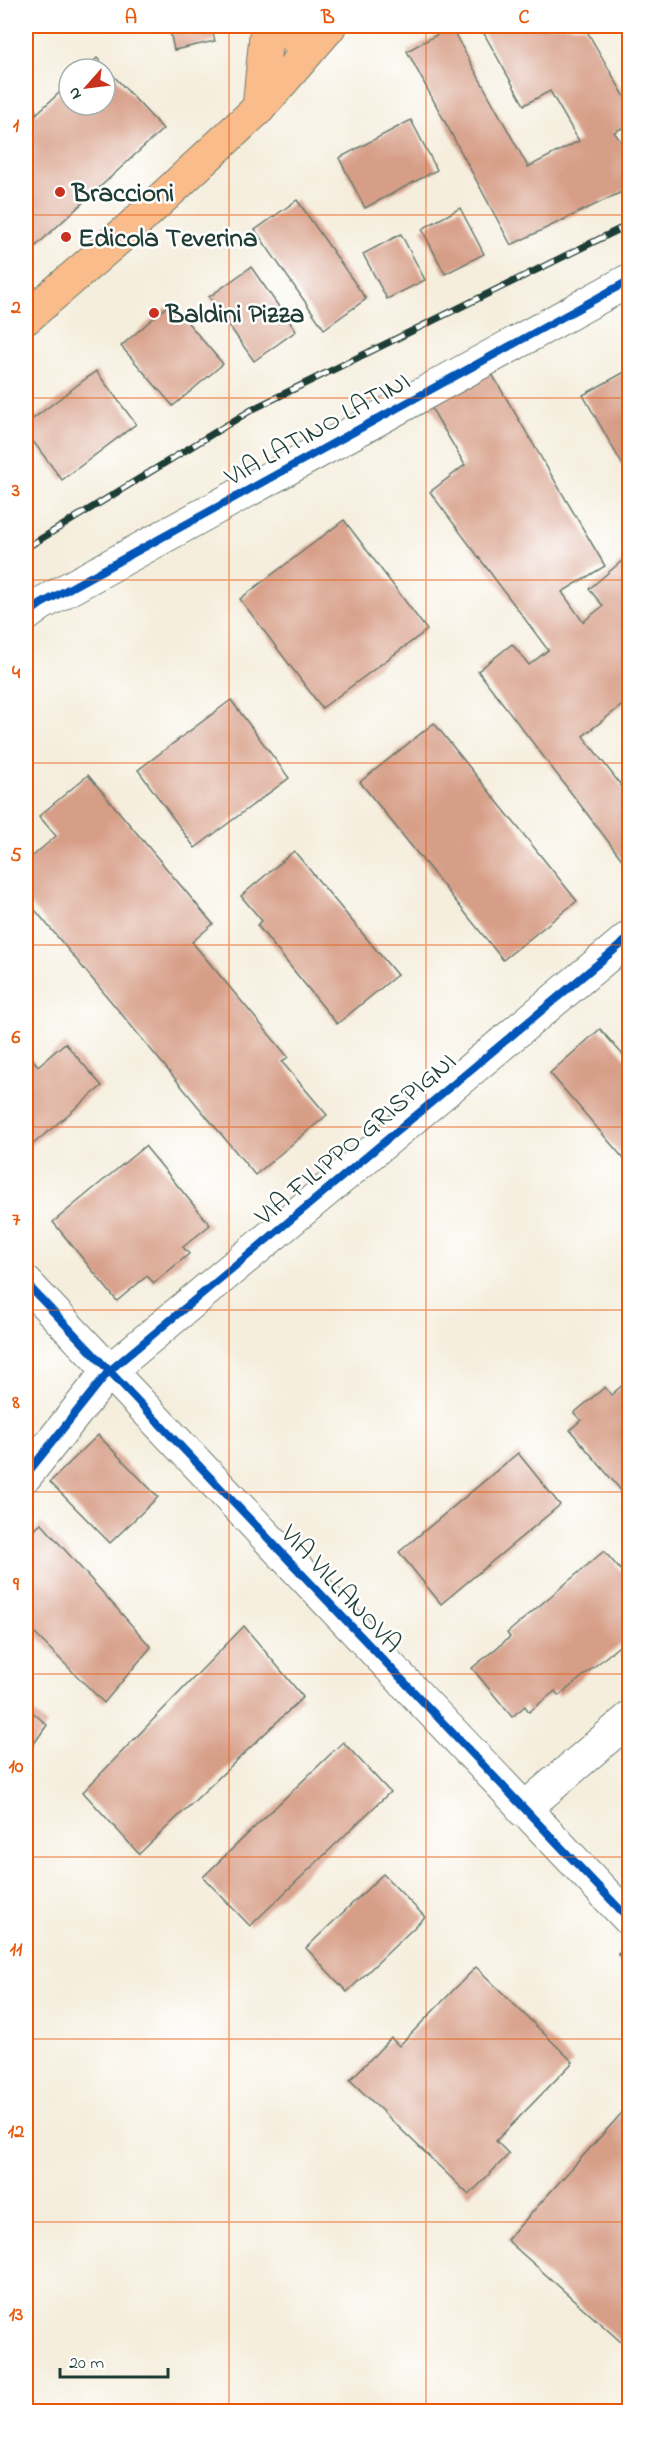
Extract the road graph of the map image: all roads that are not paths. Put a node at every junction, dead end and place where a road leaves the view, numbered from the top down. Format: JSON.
{"nodes":[{"id":1,"x":267,"y":26,"type":"edge"},
{"id":2,"x":280,"y":26,"type":"edge"},
{"id":3,"x":324,"y":32,"type":"edge"},
{"id":4,"x":259,"y":108,"type":"junction"},
{"id":5,"x":630,"y":280,"type":"edge"},
{"id":6,"x":26,"y":318,"type":"edge"},
{"id":7,"x":26,"y":615,"type":"edge"},
{"id":8,"x":630,"y":937,"type":"edge"},
{"id":9,"x":26,"y":1283,"type":"edge"},
{"id":10,"x":108,"y":1372,"type":"junction"},
{"id":11,"x":26,"y":1475,"type":"edge"},
{"id":12,"x":630,"y":1718,"type":"edge"},
{"id":13,"x":523,"y":1810,"type":"junction"},
{"id":14,"x":630,"y":1920,"type":"edge"}],
"edges":[{"from":1,"to":4,"type":"main road"},
{"from":2,"to":3,"type":"main road"},
{"from":3,"to":4,"type":"main road"},
{"from":4,"to":6,"type":"main road"},
{"from":5,"to":7,"type":"street","name":"VIA LATINO LATINI"},
{"from":8,"to":10,"type":"street","name":"VIA FILIPPO GRISPIGNI"},
{"from":9,"to":10,"type":"street","name":"VIA VILLANOVA"},
{"from":10,"to":11,"type":"street","name":"VIA FILIPPO GRISPIGNI"},
{"from":10,"to":13,"type":"street","name":"VIA VILLANOVA"},
{"from":12,"to":13,"type":"street"},
{"from":13,"to":14,"type":"street","name":"VIA VILLANOVA"}]}
